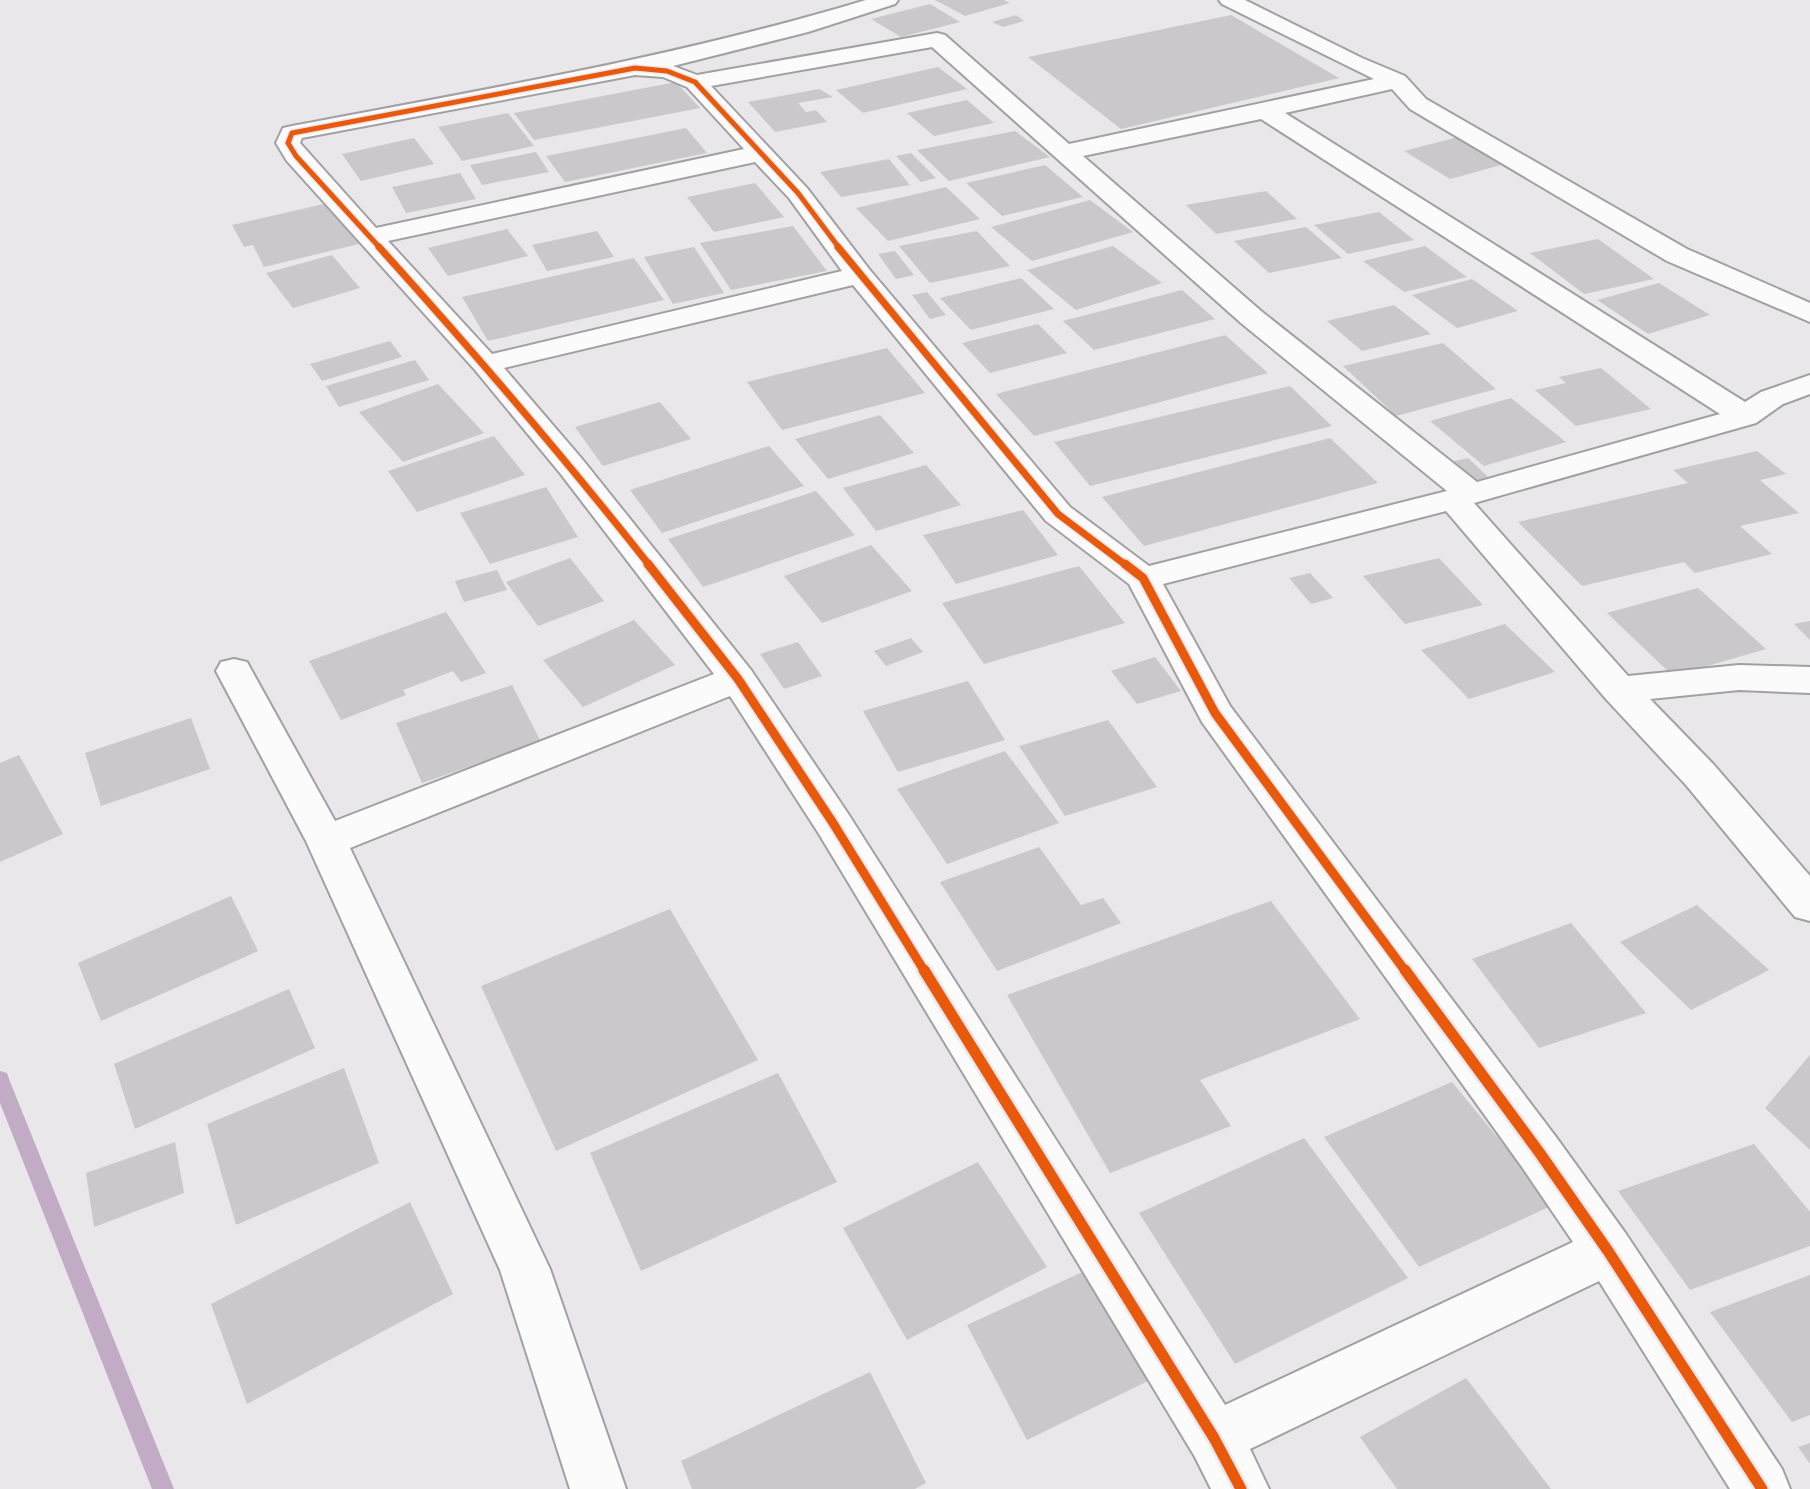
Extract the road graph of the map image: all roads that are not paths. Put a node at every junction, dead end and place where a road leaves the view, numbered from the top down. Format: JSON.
{"nodes":[{"id":1,"x":888,"y":0,"type":"edge"},
{"id":2,"x":1229,"y":0,"type":"edge"},
{"id":3,"x":635,"y":68,"type":"junction"},
{"id":4,"x":1397,"y":81,"type":"junction"},
{"id":5,"x":695,"y":82,"type":"junction"},
{"id":6,"x":1265,"y":111,"type":"junction"},
{"id":7,"x":1065,"y":152,"type":"junction"},
{"id":8,"x":761,"y":153,"type":"junction"},
{"id":9,"x":369,"y":237,"type":"junction"},
{"id":10,"x":859,"y":275,"type":"junction"},
{"id":11,"x":1810,"y":313,"type":"edge"},
{"id":12,"x":485,"y":364,"type":"junction"},
{"id":13,"x":1810,"y":384,"type":"edge"},
{"id":14,"x":1745,"y":416,"type":"junction"},
{"id":15,"x":1461,"y":496,"type":"junction"},
{"id":16,"x":1143,"y":578,"type":"junction"},
{"id":17,"x":234,"y":671,"type":"dead end"},
{"id":18,"x":738,"y":679,"type":"junction"},
{"id":19,"x":1810,"y":680,"type":"edge"},
{"id":20,"x":1619,"y":690,"type":"junction"},
{"id":21,"x":326,"y":841,"type":"junction"},
{"id":22,"x":1810,"y":905,"type":"edge"},
{"id":23,"x":1608,"y":1251,"type":"junction"},
{"id":24,"x":1214,"y":1438,"type":"junction"},
{"id":25,"x":598,"y":1489,"type":"edge"},
{"id":26,"x":1241,"y":1489,"type":"edge"},
{"id":27,"x":1762,"y":1489,"type":"edge"}],
"edges":[{"from":1,"to":3,"type":"street"},
{"from":2,"to":4,"type":"street"},
{"from":3,"to":5,"type":"street"},
{"from":3,"to":9,"type":"street"},
{"from":4,"to":6,"type":"street"},
{"from":4,"to":11,"type":"street"},
{"from":5,"to":7,"type":"street"},
{"from":5,"to":8,"type":"street"},
{"from":6,"to":7,"type":"street"},
{"from":6,"to":14,"type":"street"},
{"from":7,"to":15,"type":"street"},
{"from":8,"to":9,"type":"street"},
{"from":8,"to":10,"type":"street"},
{"from":9,"to":12,"type":"street"},
{"from":10,"to":12,"type":"street"},
{"from":10,"to":16,"type":"street"},
{"from":12,"to":18,"type":"street"},
{"from":13,"to":14,"type":"street"},
{"from":14,"to":15,"type":"street"},
{"from":15,"to":16,"type":"street"},
{"from":15,"to":20,"type":"street"},
{"from":16,"to":23,"type":"street"},
{"from":17,"to":21,"type":"street"},
{"from":18,"to":21,"type":"street"},
{"from":18,"to":24,"type":"street"},
{"from":19,"to":20,"type":"street"},
{"from":20,"to":22,"type":"street"},
{"from":21,"to":25,"type":"street"},
{"from":23,"to":24,"type":"street"},
{"from":23,"to":27,"type":"street"},
{"from":24,"to":26,"type":"street"}]}
